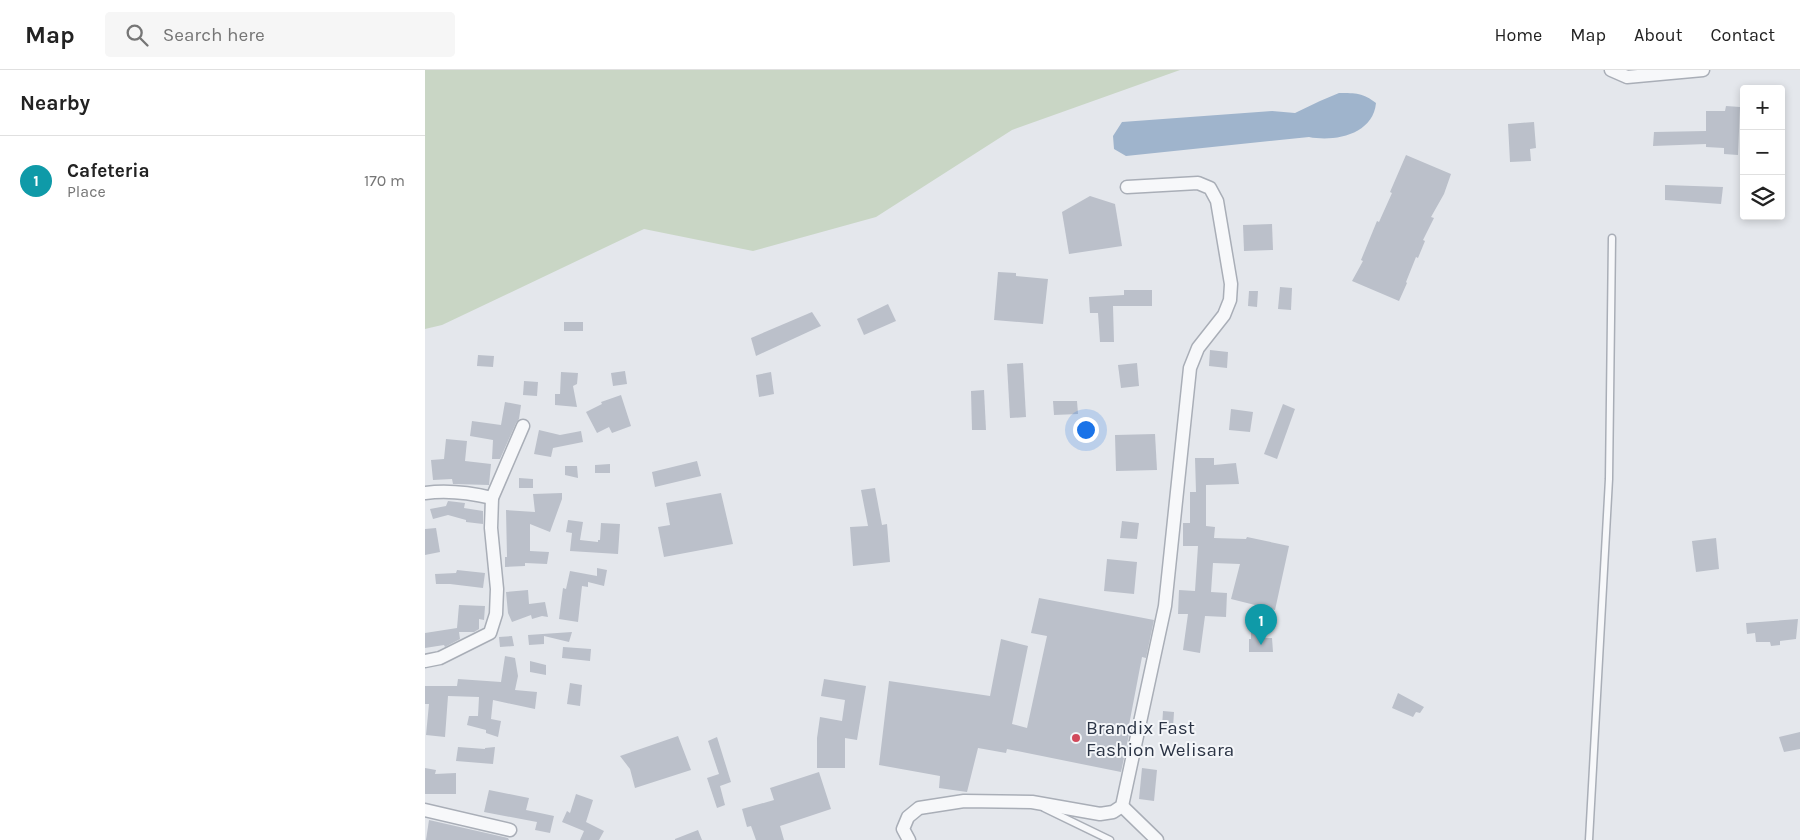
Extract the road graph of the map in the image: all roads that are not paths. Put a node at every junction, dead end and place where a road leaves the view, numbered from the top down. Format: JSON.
{"nodes":[{"id":1,"x":1611,"y":70,"type":"edge"},
{"id":2,"x":1703,"y":70,"type":"edge"},
{"id":3,"x":1127,"y":186,"type":"dead end"},
{"id":4,"x":1612,"y":238,"type":"dead end"},
{"id":5,"x":523,"y":426,"type":"dead end"},
{"id":6,"x":425,"y":493,"type":"edge"},
{"id":7,"x":493,"y":498,"type":"junction"},
{"id":8,"x":425,"y":661,"type":"edge"},
{"id":9,"x":1032,"y":802,"type":"junction"},
{"id":10,"x":1122,"y":806,"type":"junction"},
{"id":11,"x":425,"y":810,"type":"edge"},
{"id":12,"x":510,"y":830,"type":"dead end"},
{"id":13,"x":909,"y":840,"type":"edge"},
{"id":14,"x":1110,"y":840,"type":"edge"},
{"id":15,"x":1157,"y":840,"type":"edge"},
{"id":16,"x":1589,"y":840,"type":"edge"}],
"edges":[{"from":1,"to":2,"type":"street"},
{"from":3,"to":10,"type":"street"},
{"from":4,"to":16,"type":"lane"},
{"from":5,"to":7,"type":"street"},
{"from":6,"to":7,"type":"street"},
{"from":7,"to":8,"type":"street"},
{"from":9,"to":10,"type":"street"},
{"from":9,"to":13,"type":"street"},
{"from":9,"to":14,"type":"lane"},
{"from":10,"to":15,"type":"street"},
{"from":11,"to":12,"type":"street"}]}
